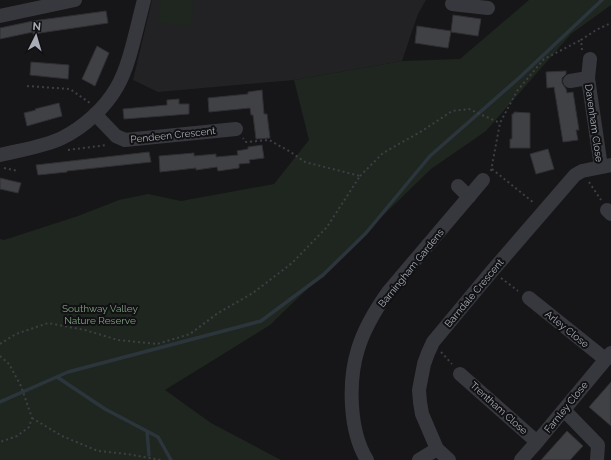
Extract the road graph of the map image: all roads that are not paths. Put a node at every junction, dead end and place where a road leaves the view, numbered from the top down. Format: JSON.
{"nodes":[{"id":1,"x":75,"y":0,"type":"edge"},
{"id":2,"x":144,"y":0,"type":"edge"},
{"id":3,"x":474,"y":3,"type":"edge"},
{"id":4,"x":452,"y":4,"type":"dead end"},
{"id":5,"x":488,"y":8,"type":"dead end"},
{"id":6,"x":0,"y":16,"type":"edge"},
{"id":7,"x":590,"y":59,"type":"road end"},
{"id":8,"x":588,"y":78,"type":"junction"},
{"id":9,"x":570,"y":81,"type":"dead end"},
{"id":10,"x":97,"y":112,"type":"junction"},
{"id":11,"x":236,"y":129,"type":"road end"},
{"id":12,"x":0,"y":155,"type":"edge"},
{"id":13,"x":606,"y":166,"type":"edge"},
{"id":14,"x":487,"y":174,"type":"road end"},
{"id":15,"x":458,"y":186,"type":"dead end"},
{"id":16,"x":469,"y":197,"type":"junction"},
{"id":17,"x":529,"y":298,"type":"road end"},
{"id":18,"x":608,"y":356,"type":"edge"},
{"id":19,"x":460,"y":374,"type":"road end"},
{"id":20,"x":564,"y":410,"type":"junction"},
{"id":21,"x":538,"y":442,"type":"junction"},
{"id":22,"x":437,"y":449,"type":"junction"},
{"id":23,"x":367,"y":460,"type":"edge"},
{"id":24,"x":419,"y":460,"type":"edge"},
{"id":25,"x":449,"y":460,"type":"edge"},
{"id":26,"x":521,"y":460,"type":"edge"},
{"id":27,"x":597,"y":460,"type":"edge"}],
"edges":[{"from":1,"to":6,"type":"street"},
{"from":2,"to":10,"type":"street"},
{"from":3,"to":4,"type":"street"},
{"from":3,"to":5,"type":"street"},
{"from":7,"to":8,"type":"street","name":"Davenham Close"},
{"from":8,"to":9,"type":"street","name":"Davenham Close"},
{"from":8,"to":13,"type":"street","name":"Davenham Close"},
{"from":10,"to":11,"type":"street","name":"Pendeen Crescent"},
{"from":10,"to":12,"type":"street"},
{"from":13,"to":22,"type":"street","name":"Barndale Crescent"},
{"from":14,"to":16,"type":"street","name":"Barningham Gardens"},
{"from":15,"to":16,"type":"street"},
{"from":16,"to":23,"type":"street","name":"Barningham Gardens"},
{"from":17,"to":18,"type":"street","name":"Arley Close"},
{"from":18,"to":20,"type":"street","name":"Farnley Close"},
{"from":19,"to":21,"type":"street","name":"Trentham Close"},
{"from":20,"to":21,"type":"street","name":"Farnley Close"},
{"from":20,"to":27,"type":"street"},
{"from":21,"to":26,"type":"street","name":"Farnley Close"},
{"from":22,"to":24,"type":"street"},
{"from":22,"to":25,"type":"street","name":"Barndale Crescent"}]}
